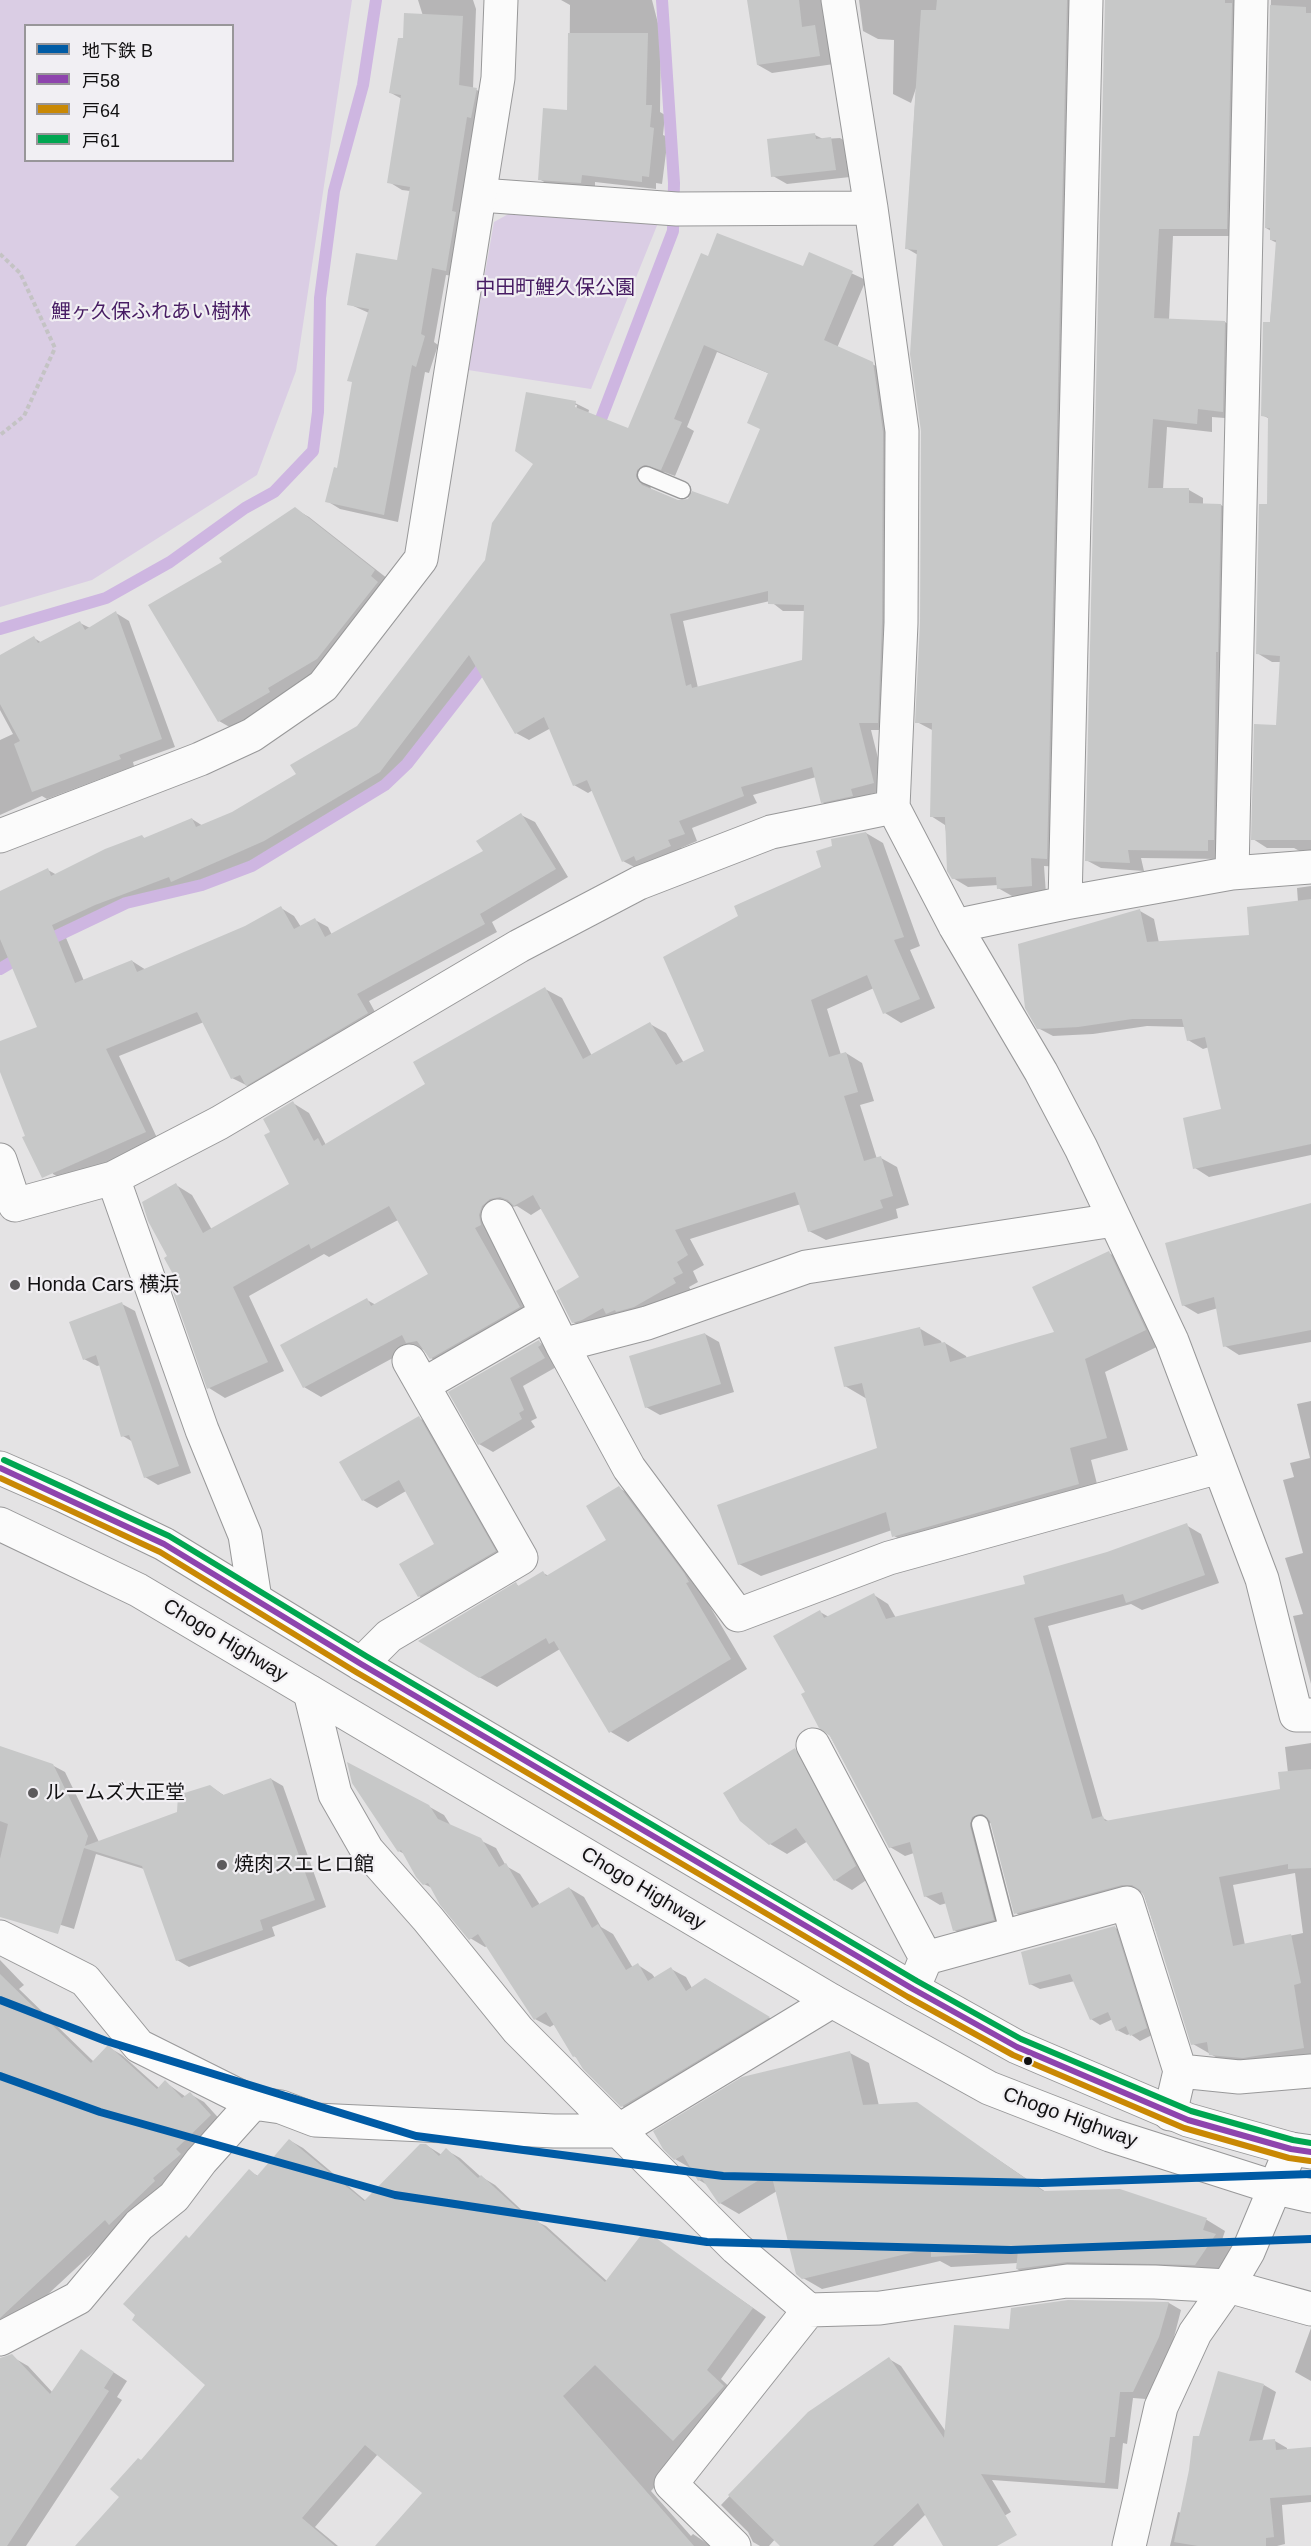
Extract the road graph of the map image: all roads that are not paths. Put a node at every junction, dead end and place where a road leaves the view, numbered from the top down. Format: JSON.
{"nodes":[{"id":1,"x":501,"y":0,"type":"edge"},
{"id":2,"x":838,"y":0,"type":"edge"},
{"id":3,"x":1086,"y":0,"type":"edge"},
{"id":4,"x":1251,"y":0,"type":"edge"},
{"id":5,"x":480,"y":195,"type":"junction"},
{"id":6,"x":871,"y":207,"type":"junction"},
{"id":7,"x":646,"y":475,"type":"dead end"},
{"id":8,"x":682,"y":490,"type":"dead end"},
{"id":9,"x":893,"y":807,"type":"junction"},
{"id":10,"x":0,"y":836,"type":"edge"},
{"id":11,"x":1311,"y":867,"type":"edge"},
{"id":12,"x":1232,"y":873,"type":"junction"},
{"id":13,"x":1065,"y":903,"type":"junction"},
{"id":14,"x":955,"y":926,"type":"junction"},
{"id":15,"x":0,"y":1160,"type":"edge"},
{"id":16,"x":113,"y":1178,"type":"junction"},
{"id":17,"x":498,"y":1216,"type":"dead end"},
{"id":18,"x":1114,"y":1220,"type":"junction"},
{"id":19,"x":546,"y":1314,"type":"junction"},
{"id":20,"x":562,"y":1345,"type":"junction"},
{"id":21,"x":1219,"y":1467,"type":"junction"},
{"id":22,"x":0,"y":1468,"type":"edge"},
{"id":23,"x":0,"y":1524,"type":"edge"},
{"id":24,"x":255,"y":1599,"type":"junction"},
{"id":25,"x":361,"y":1664,"type":"junction"},
{"id":26,"x":310,"y":1692,"type":"junction"},
{"id":27,"x":1311,"y":1714,"type":"edge"},
{"id":28,"x":813,"y":1745,"type":"dead end"},
{"id":29,"x":980,"y":1824,"type":"dead end"},
{"id":30,"x":1009,"y":1936,"type":"junction"},
{"id":31,"x":0,"y":1937,"type":"edge"},
{"id":32,"x":926,"y":1958,"type":"junction"},
{"id":33,"x":913,"y":1989,"type":"junction"},
{"id":34,"x":832,"y":2001,"type":"junction"},
{"id":35,"x":1180,"y":2071,"type":"junction"},
{"id":36,"x":1311,"y":2071,"type":"edge"},
{"id":37,"x":253,"y":2103,"type":"junction"},
{"id":38,"x":1170,"y":2114,"type":"junction"},
{"id":39,"x":618,"y":2131,"type":"junction"},
{"id":40,"x":1301,"y":2150,"type":"edge"},
{"id":41,"x":1276,"y":2188,"type":"junction"},
{"id":42,"x":1311,"y":2196,"type":"edge"},
{"id":43,"x":1228,"y":2286,"type":"junction"},
{"id":44,"x":1311,"y":2309,"type":"edge"},
{"id":45,"x":809,"y":2310,"type":"junction"},
{"id":46,"x":0,"y":2339,"type":"edge"},
{"id":47,"x":734,"y":2546,"type":"edge"},
{"id":48,"x":1129,"y":2546,"type":"edge"}],
"edges":[{"from":1,"to":5,"type":"street"},
{"from":2,"to":6,"type":"street"},
{"from":3,"to":13,"type":"street"},
{"from":4,"to":12,"type":"street"},
{"from":5,"to":6,"type":"street"},
{"from":5,"to":10,"type":"street"},
{"from":6,"to":9,"type":"street"},
{"from":7,"to":8,"type":"lane"},
{"from":9,"to":14,"type":"street"},
{"from":9,"to":16,"type":"street"},
{"from":11,"to":12,"type":"street"},
{"from":12,"to":13,"type":"street"},
{"from":13,"to":14,"type":"street"},
{"from":14,"to":18,"type":"street"},
{"from":15,"to":16,"type":"street"},
{"from":16,"to":24,"type":"street"},
{"from":17,"to":19,"type":"street"},
{"from":18,"to":20,"type":"street"},
{"from":18,"to":21,"type":"street"},
{"from":19,"to":20,"type":"street"},
{"from":19,"to":25,"type":"street"},
{"from":20,"to":21,"type":"street"},
{"from":21,"to":27,"type":"street"},
{"from":22,"to":24,"type":"street","name":"Chogo Highway"},
{"from":23,"to":26,"type":"street","name":"Chogo Highway"},
{"from":24,"to":25,"type":"street","name":"Chogo Highway"},
{"from":25,"to":33,"type":"street","name":"Chogo Highway"},
{"from":26,"to":34,"type":"street","name":"Chogo Highway"},
{"from":26,"to":39,"type":"street"},
{"from":28,"to":32,"type":"street"},
{"from":29,"to":30,"type":"lane"},
{"from":30,"to":32,"type":"street"},
{"from":30,"to":35,"type":"street"},
{"from":31,"to":37,"type":"street"},
{"from":32,"to":33,"type":"street"},
{"from":33,"to":38,"type":"street","name":"Chogo Highway"},
{"from":34,"to":39,"type":"street"},
{"from":34,"to":41,"type":"street","name":"Chogo Highway"},
{"from":35,"to":36,"type":"street"},
{"from":35,"to":38,"type":"street"},
{"from":37,"to":39,"type":"street"},
{"from":37,"to":46,"type":"street"},
{"from":38,"to":40,"type":"street","name":"Chogo Highway"},
{"from":39,"to":45,"type":"street"},
{"from":40,"to":41,"type":"street"},
{"from":41,"to":42,"type":"street","name":"Chogo Highway"},
{"from":41,"to":43,"type":"street"},
{"from":43,"to":44,"type":"street"},
{"from":43,"to":45,"type":"street"},
{"from":43,"to":48,"type":"street"},
{"from":45,"to":47,"type":"street"}]}
